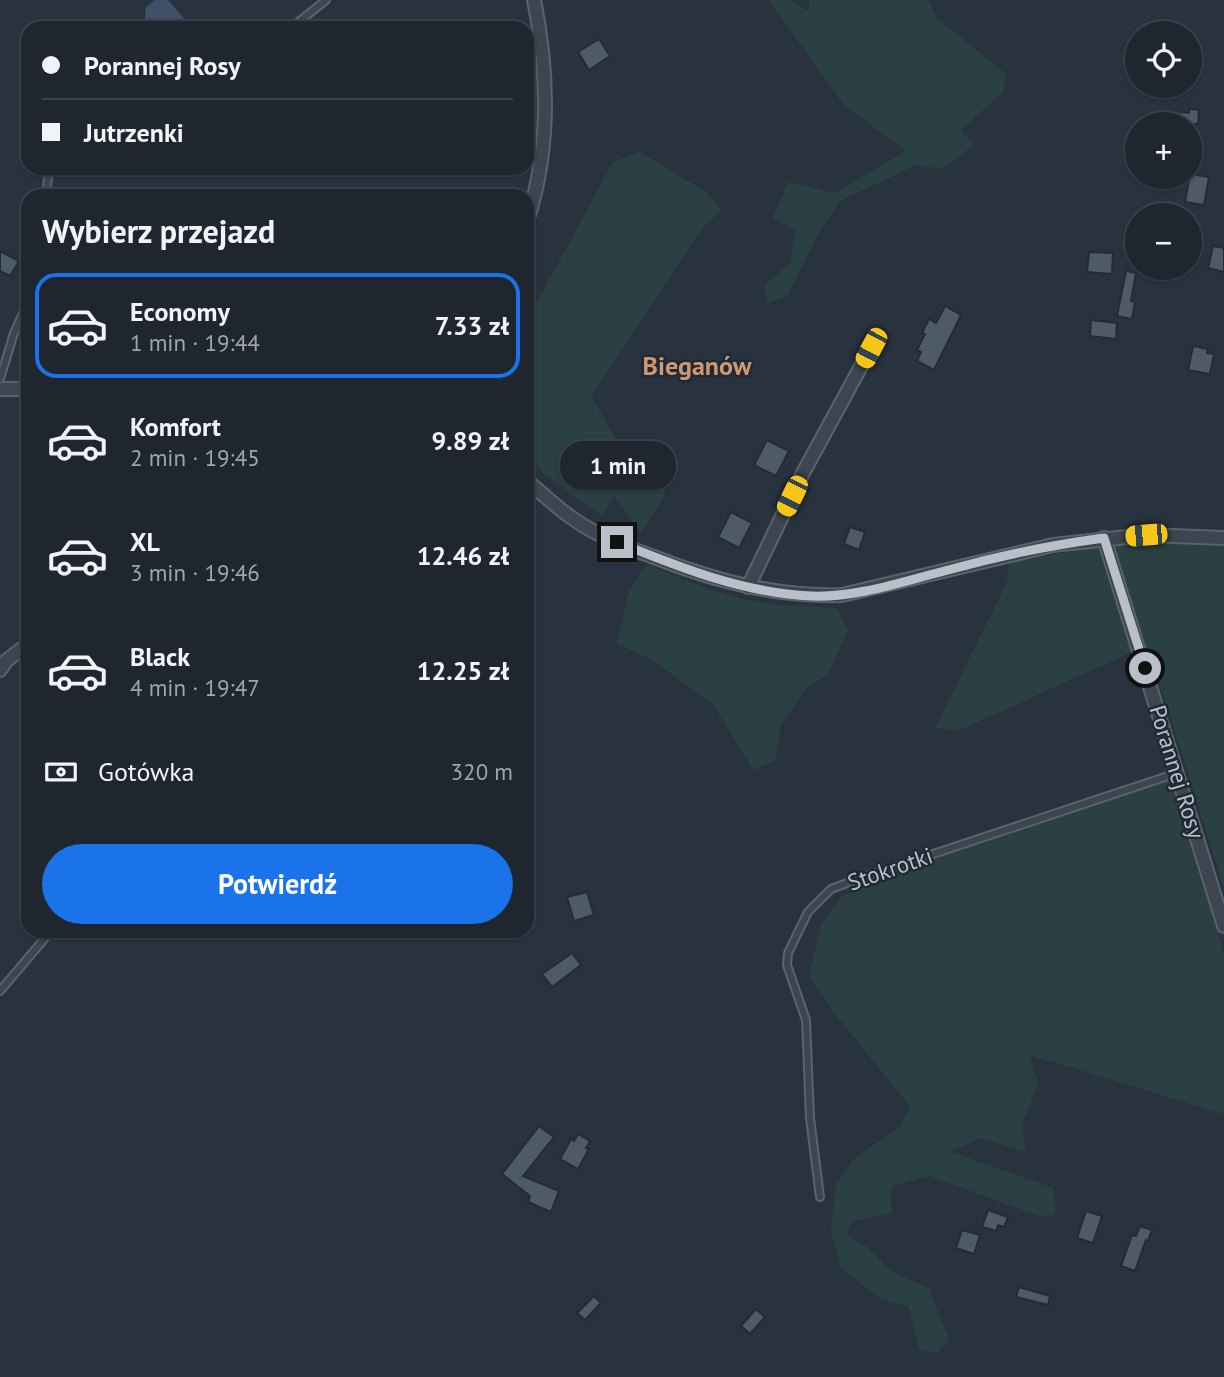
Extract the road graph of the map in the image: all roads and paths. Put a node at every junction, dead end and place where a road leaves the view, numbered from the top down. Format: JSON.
{"nodes":[{"id":1,"x":326,"y":0,"type":"edge"},
{"id":2,"x":534,"y":0,"type":"edge"},
{"id":3,"x":300,"y":21,"type":"edge"},
{"id":4,"x":533,"y":189,"type":"edge"},
{"id":5,"x":21,"y":318,"type":"edge"},
{"id":6,"x":871,"y":348,"type":"dead end"},
{"id":7,"x":0,"y":379,"type":"edge"},
{"id":8,"x":0,"y":389,"type":"edge"},
{"id":9,"x":21,"y":389,"type":"edge"},
{"id":10,"x":534,"y":487,"type":"edge"},
{"id":11,"x":1104,"y":538,"type":"junction"},
{"id":12,"x":1224,"y":538,"type":"edge"},
{"id":13,"x":748,"y":587,"type":"junction"},
{"id":14,"x":21,"y":649,"type":"edge"},
{"id":15,"x":0,"y":670,"type":"edge"},
{"id":16,"x":1178,"y":772,"type":"junction"},
{"id":17,"x":1224,"y":926,"type":"edge"},
{"id":18,"x":45,"y":938,"type":"edge"},
{"id":19,"x":0,"y":991,"type":"edge"},
{"id":20,"x":820,"y":1197,"type":"dead end"}],
"edges":[{"from":1,"to":3,"type":"lane"},
{"from":2,"to":4,"type":"street"},
{"from":5,"to":7,"type":"lane"},
{"from":6,"to":13,"type":"street"},
{"from":8,"to":9,"type":"street"},
{"from":10,"to":13,"type":"street"},
{"from":11,"to":12,"type":"street"},
{"from":11,"to":13,"type":"street"},
{"from":11,"to":16,"type":"street","name":"Porannej Rosy"},
{"from":14,"to":15,"type":"street"},
{"from":16,"to":17,"type":"street","name":"Porannej Rosy"},
{"from":16,"to":20,"type":"lane","name":"Stokrotki"},
{"from":18,"to":19,"type":"lane"}]}
